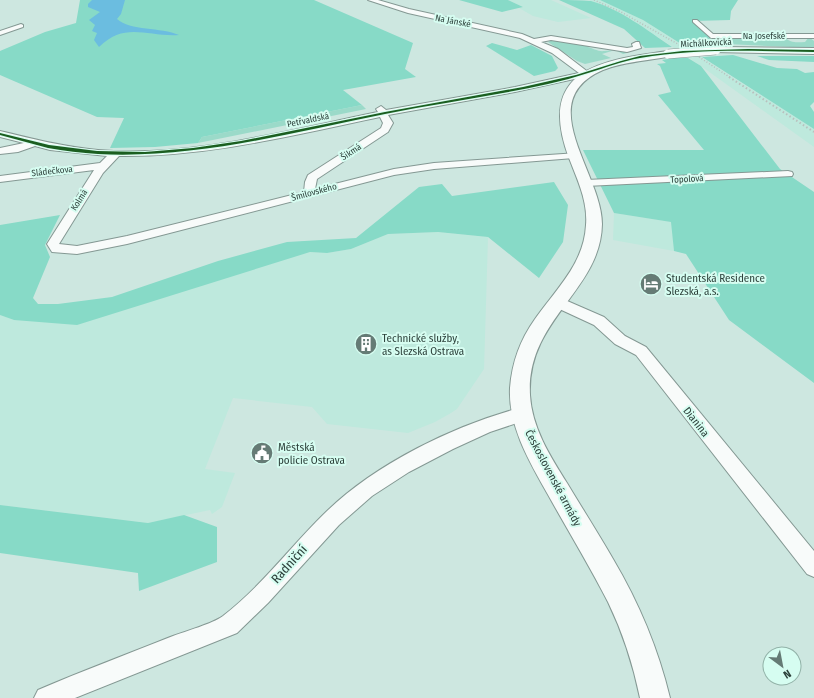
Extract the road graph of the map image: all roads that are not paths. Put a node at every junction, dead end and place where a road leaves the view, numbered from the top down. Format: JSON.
{"nodes":[{"id":1,"x":371,"y":0,"type":"edge"},
{"id":2,"x":7,"y":22,"type":"dead end"},
{"id":3,"x":695,"y":22,"type":"dead end"},
{"id":4,"x":804,"y":28,"type":"dead end"},
{"id":5,"x":0,"y":33,"type":"edge"},
{"id":6,"x":814,"y":36,"type":"edge"},
{"id":7,"x":535,"y":41,"type":"junction"},
{"id":8,"x":636,"y":44,"type":"dead end"},
{"id":9,"x":814,"y":51,"type":"edge"},
{"id":10,"x":601,"y":67,"type":"joint"},
{"id":11,"x":585,"y":74,"type":"junction"},
{"id":12,"x":529,"y":86,"type":"junction"},
{"id":13,"x":570,"y":92,"type":"junction"},
{"id":14,"x":382,"y":111,"type":"junction"},
{"id":15,"x":0,"y":134,"type":"edge"},
{"id":16,"x":32,"y":144,"type":"junction"},
{"id":17,"x":0,"y":152,"type":"edge"},
{"id":18,"x":116,"y":153,"type":"junction"},
{"id":19,"x":574,"y":155,"type":"junction"},
{"id":20,"x":104,"y":166,"type":"junction"},
{"id":21,"x":788,"y":174,"type":"dead end"},
{"id":22,"x":0,"y":178,"type":"edge"},
{"id":23,"x":586,"y":183,"type":"junction"},
{"id":24,"x":309,"y":194,"type":"junction"},
{"id":25,"x":58,"y":250,"type":"joint"},
{"id":26,"x":558,"y":302,"type":"junction"},
{"id":27,"x":523,"y":414,"type":"junction"},
{"id":28,"x":814,"y":567,"type":"edge"},
{"id":29,"x":46,"y":698,"type":"edge"},
{"id":30,"x":655,"y":698,"type":"edge"}],
"edges":[{"from":1,"to":7,"type":"street","name":"Na Jánské"},
{"from":2,"to":5,"type":"street"},
{"from":3,"to":6,"type":"street","name":"Na Josefské"},
{"from":4,"to":6,"type":"street","name":"Na Josefské"},
{"from":7,"to":8,"type":"street","name":"Na Jánské"},
{"from":7,"to":11,"type":"street","name":"Na Jánské"},
{"from":9,"to":10,"type":"street","name":"Michálkovická","bridge":true},
{"from":10,"to":11,"type":"street","name":"Československé armády"},
{"from":11,"to":12,"type":"street","name":"Petřvaldská"},
{"from":11,"to":13,"type":"street","name":"Československé armády"},
{"from":11,"to":14,"type":"street","name":"Petřvaldská"},
{"from":12,"to":13,"type":"street"},
{"from":12,"to":14,"type":"street","name":"Petřvaldská"},
{"from":13,"to":19,"type":"street","name":"Československé armády"},
{"from":14,"to":18,"type":"street","name":"Petřvaldská"},
{"from":14,"to":24,"type":"street","name":"Šikmá"},
{"from":15,"to":16,"type":"street"},
{"from":16,"to":17,"type":"street","name":"Petřvaldská"},
{"from":16,"to":18,"type":"street","name":"Petřvaldská"},
{"from":18,"to":20,"type":"street","name":"Kolmá"},
{"from":19,"to":23,"type":"street","name":"Československé armády"},
{"from":19,"to":24,"type":"street","name":"Šmilovského"},
{"from":20,"to":22,"type":"street","name":"Sládečkova"},
{"from":20,"to":25,"type":"street","name":"Kolmá"},
{"from":21,"to":23,"type":"street","name":"Topolová"},
{"from":23,"to":26,"type":"street","name":"Československé armády"},
{"from":24,"to":25,"type":"street","name":"Šmilovského"},
{"from":26,"to":27,"type":"street","name":"Československé armády"},
{"from":26,"to":28,"type":"street","name":"Dianina"},
{"from":27,"to":29,"type":"street","name":"Radniční"},
{"from":27,"to":30,"type":"street","name":"Československé armády"}]}
